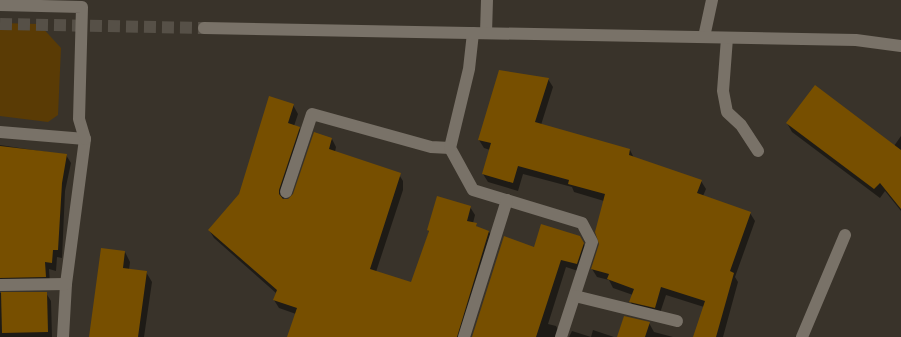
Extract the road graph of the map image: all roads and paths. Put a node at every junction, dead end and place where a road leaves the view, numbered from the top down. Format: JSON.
{"nodes":[{"id":1,"x":487,"y":0,"type":"edge"},
{"id":2,"x":712,"y":0,"type":"edge"},
{"id":3,"x":83,"y":4,"type":"edge"},
{"id":4,"x":0,"y":5,"type":"edge"},
{"id":5,"x":204,"y":28,"type":"tunnel mouth"},
{"id":6,"x":473,"y":33,"type":"junction"},
{"id":7,"x":486,"y":33,"type":"junction"},
{"id":8,"x":704,"y":37,"type":"junction"},
{"id":9,"x":727,"y":38,"type":"junction"},
{"id":10,"x":901,"y":46,"type":"edge"},
{"id":11,"x":0,"y":132,"type":"edge"},
{"id":12,"x":85,"y":139,"type":"junction"},
{"id":13,"x":450,"y":148,"type":"junction"},
{"id":14,"x":758,"y":151,"type":"dead end"},
{"id":15,"x":286,"y":192,"type":"dead end"},
{"id":16,"x":507,"y":200,"type":"junction"},
{"id":17,"x":846,"y":235,"type":"dead end"},
{"id":18,"x":66,"y":284,"type":"junction"},
{"id":19,"x":0,"y":285,"type":"edge"},
{"id":20,"x":575,"y":296,"type":"junction"},
{"id":21,"x":677,"y":321,"type":"dead end"},
{"id":22,"x":63,"y":337,"type":"edge"},
{"id":23,"x":464,"y":337,"type":"edge"},
{"id":24,"x":561,"y":337,"type":"edge"},
{"id":25,"x":802,"y":337,"type":"edge"}],
"edges":[{"from":1,"to":7,"type":"street"},
{"from":2,"to":8,"type":"street"},
{"from":3,"to":4,"type":"street"},
{"from":3,"to":12,"type":"street"},
{"from":5,"to":6,"type":"street"},
{"from":6,"to":7,"type":"street"},
{"from":6,"to":13,"type":"street"},
{"from":7,"to":8,"type":"street"},
{"from":8,"to":9,"type":"street"},
{"from":9,"to":10,"type":"street"},
{"from":9,"to":14,"type":"street"},
{"from":11,"to":12,"type":"street"},
{"from":12,"to":18,"type":"street"},
{"from":13,"to":15,"type":"street"},
{"from":13,"to":16,"type":"street"},
{"from":16,"to":20,"type":"street"},
{"from":16,"to":23,"type":"street"},
{"from":17,"to":25,"type":"street"},
{"from":18,"to":19,"type":"street"},
{"from":18,"to":22,"type":"street"},
{"from":20,"to":21,"type":"street"},
{"from":20,"to":24,"type":"street"}]}
